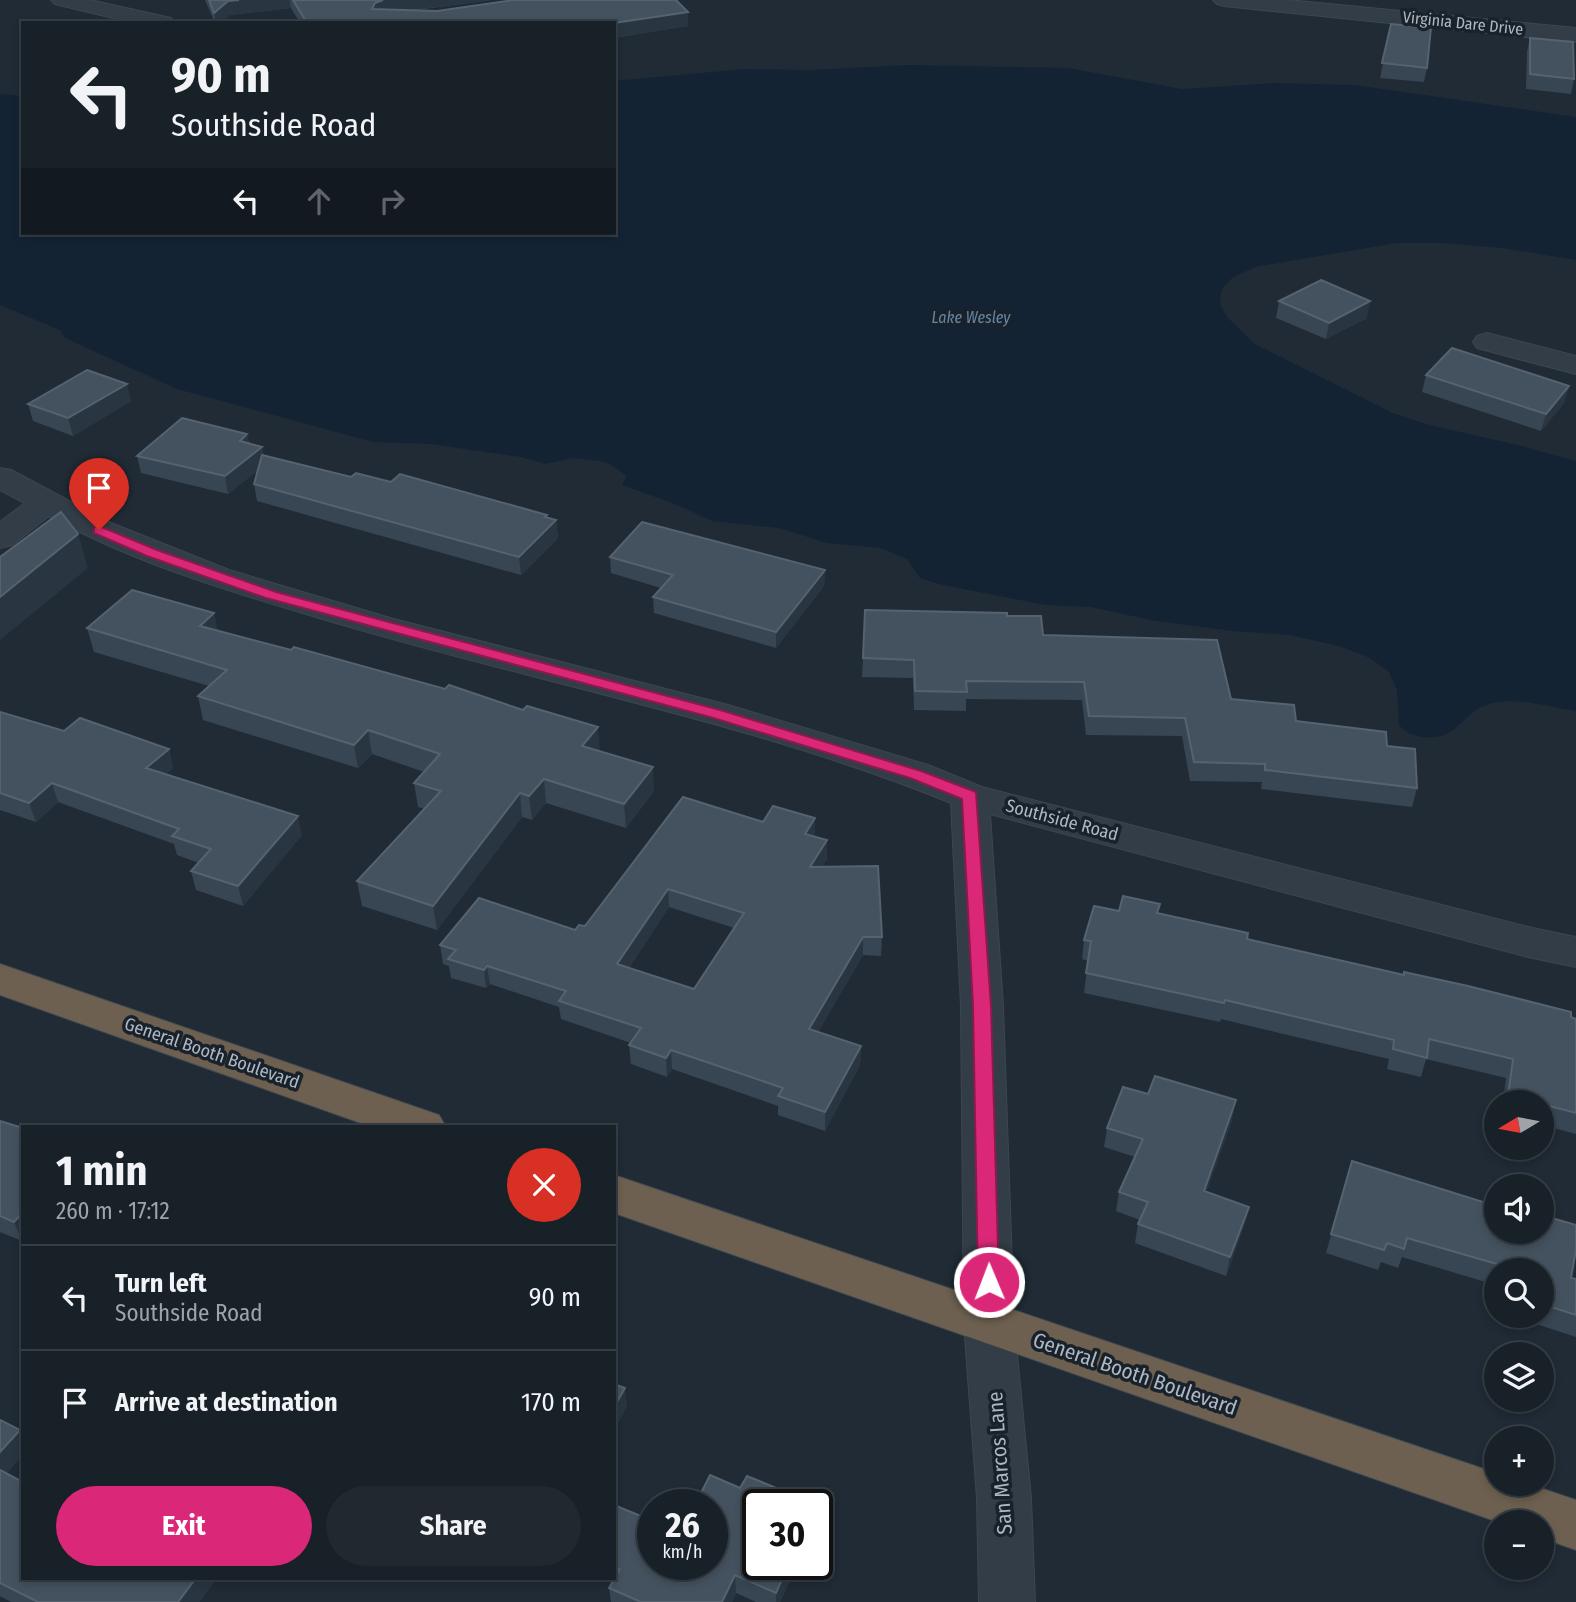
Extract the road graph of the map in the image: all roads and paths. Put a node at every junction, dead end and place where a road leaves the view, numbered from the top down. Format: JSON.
{"nodes":[{"id":1,"x":62,"y":0,"type":"edge"},
{"id":2,"x":1224,"y":0,"type":"edge"},
{"id":3,"x":1449,"y":0,"type":"edge"},
{"id":4,"x":1270,"y":2,"type":"edge"},
{"id":5,"x":1361,"y":13,"type":"junction"},
{"id":6,"x":154,"y":21,"type":"edge"},
{"id":7,"x":1576,"y":35,"type":"edge"},
{"id":8,"x":1487,"y":342,"type":"dead end"},
{"id":9,"x":1576,"y":365,"type":"edge"},
{"id":10,"x":0,"y":477,"type":"edge"},
{"id":11,"x":46,"y":503,"type":"junction"},
{"id":12,"x":0,"y":538,"type":"edge"},
{"id":13,"x":970,"y":796,"type":"junction"},
{"id":14,"x":1576,"y":952,"type":"edge"},
{"id":15,"x":0,"y":979,"type":"edge"},
{"id":16,"x":417,"y":1125,"type":"edge"},
{"id":17,"x":616,"y":1195,"type":"edge"},
{"id":18,"x":989,"y":1324,"type":"junction"},
{"id":19,"x":1576,"y":1525,"type":"edge"},
{"id":20,"x":1007,"y":1602,"type":"edge"}],
"edges":[{"from":1,"to":6,"type":"street"},
{"from":2,"to":4,"type":"street","name":"Virginia Dare Drive"},
{"from":3,"to":5,"type":"street"},
{"from":4,"to":5,"type":"street","name":"Virginia Dare Drive"},
{"from":5,"to":7,"type":"street","name":"Virginia Dare Drive"},
{"from":8,"to":9,"type":"street"},
{"from":10,"to":11,"type":"street","name":"Southside Road"},
{"from":11,"to":12,"type":"street"},
{"from":11,"to":13,"type":"street","name":"Southside Road"},
{"from":13,"to":14,"type":"street","name":"Southside Road"},
{"from":13,"to":18,"type":"street","name":"San Marcos Lane"},
{"from":15,"to":16,"type":"highway","name":"General Booth Boulevard"},
{"from":17,"to":18,"type":"highway","name":"General Booth Boulevard"},
{"from":18,"to":19,"type":"highway","name":"General Booth Boulevard"},
{"from":18,"to":20,"type":"street","name":"San Marcos Lane"}]}
